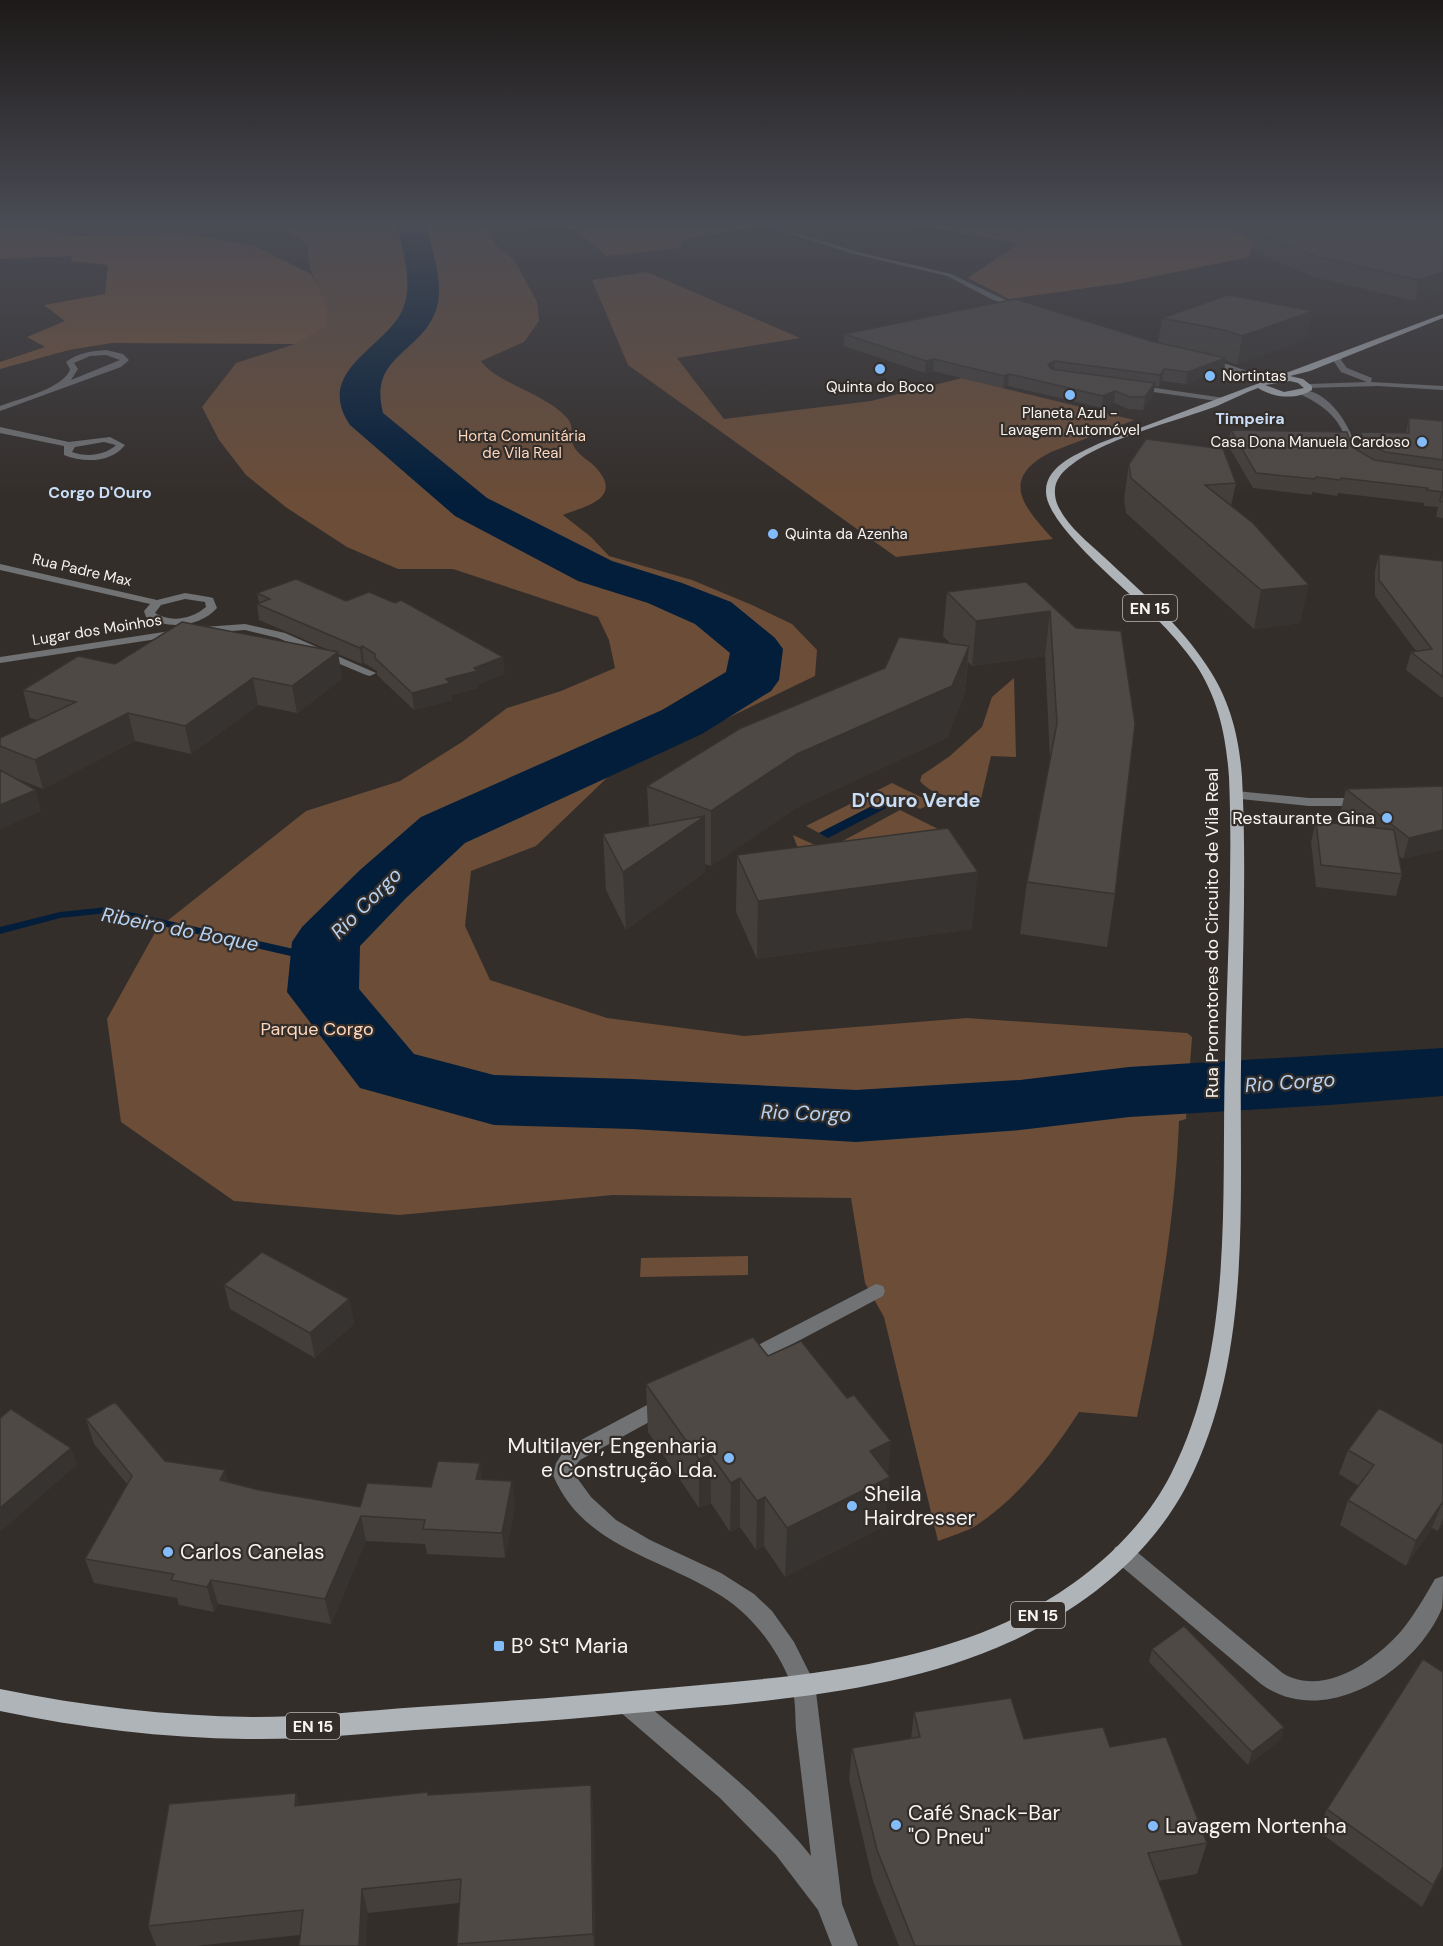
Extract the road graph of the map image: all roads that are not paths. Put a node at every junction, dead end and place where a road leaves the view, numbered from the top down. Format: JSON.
{"nodes":[{"id":1,"x":1443,"y":316,"type":"edge"},
{"id":2,"x":1340,"y":356,"type":"junction"},
{"id":3,"x":1197,"y":357,"type":"edge"},
{"id":4,"x":1307,"y":369,"type":"junction"},
{"id":5,"x":1266,"y":381,"type":"junction"},
{"id":6,"x":1299,"y":381,"type":"junction"},
{"id":7,"x":61,"y":385,"type":"junction"},
{"id":8,"x":1396,"y":385,"type":"junction"},
{"id":9,"x":1124,"y":386,"type":"edge"},
{"id":10,"x":1443,"y":388,"type":"edge"},
{"id":11,"x":1306,"y":389,"type":"junction"},
{"id":12,"x":1273,"y":392,"type":"junction"},
{"id":13,"x":1229,"y":398,"type":"junction"},
{"id":14,"x":0,"y":409,"type":"edge"},
{"id":15,"x":0,"y":430,"type":"edge"},
{"id":16,"x":73,"y":444,"type":"junction"},
{"id":17,"x":1364,"y":466,"type":"edge"},
{"id":18,"x":0,"y":567,"type":"edge"},
{"id":19,"x":157,"y":603,"type":"junction"},
{"id":20,"x":0,"y":660,"type":"edge"},
{"id":21,"x":370,"y":673,"type":"dead end"},
{"id":22,"x":1236,"y":795,"type":"junction"},
{"id":23,"x":1373,"y":801,"type":"edge"},
{"id":24,"x":876,"y":1291,"type":"dead end"},
{"id":25,"x":733,"y":1367,"type":"edge"},
{"id":26,"x":681,"y":1395,"type":"edge"},
{"id":27,"x":1123,"y":1554,"type":"junction"},
{"id":28,"x":1443,"y":1586,"type":"edge"},
{"id":29,"x":803,"y":1684,"type":"junction"},
{"id":30,"x":0,"y":1700,"type":"edge"},
{"id":31,"x":627,"y":1703,"type":"junction"},
{"id":32,"x":829,"y":1904,"type":"junction"},
{"id":33,"x":845,"y":1946,"type":"edge"}],
"edges":[{"from":1,"to":2,"type":"main road","number":"EN 15"},
{"from":2,"to":4,"type":"main road","number":"EN 15"},
{"from":2,"to":8,"type":"street"},
{"from":3,"to":5,"type":"street"},
{"from":4,"to":5,"type":"main road","number":"EN 15"},
{"from":4,"to":6,"type":"main road"},
{"from":5,"to":6,"type":"main road","number":"EN 15"},
{"from":5,"to":12,"type":"main road","number":"EN 15"},
{"from":5,"to":13,"type":"main road","number":"EN 15"},
{"from":6,"to":11,"type":"main road","number":"EN 15"},
{"from":7,"to":7,"type":"street"},
{"from":7,"to":14,"type":"street"},
{"from":8,"to":10,"type":"street"},
{"from":8,"to":11,"type":"street"},
{"from":9,"to":13,"type":"street"},
{"from":11,"to":12,"type":"main road","number":"EN 15"},
{"from":11,"to":17,"type":"street"},
{"from":12,"to":13,"type":"main road","number":"EN 15"},
{"from":13,"to":22,"type":"main road","name":"Rua Promotores do Circuito de Vila Real","number":"EN 15"},
{"from":15,"to":16,"type":"street"},
{"from":16,"to":16,"type":"street"},
{"from":18,"to":19,"type":"street","name":"Rua Padre Max"},
{"from":19,"to":19,"type":"street"},
{"from":20,"to":21,"type":"street","name":"Lugar dos Moinhos"},
{"from":22,"to":23,"type":"street"},
{"from":22,"to":27,"type":"main road","name":"Rua Promotores do Circuito de Vila Real","number":"EN 15"},
{"from":24,"to":25,"type":"street"},
{"from":26,"to":29,"type":"street"},
{"from":27,"to":28,"type":"street"},
{"from":27,"to":29,"type":"main road","number":"EN 15"},
{"from":29,"to":31,"type":"main road","number":"EN 15"},
{"from":29,"to":32,"type":"street"},
{"from":30,"to":31,"type":"main road","number":"EN 15"},
{"from":31,"to":32,"type":"street"},
{"from":32,"to":33,"type":"street"}]}
